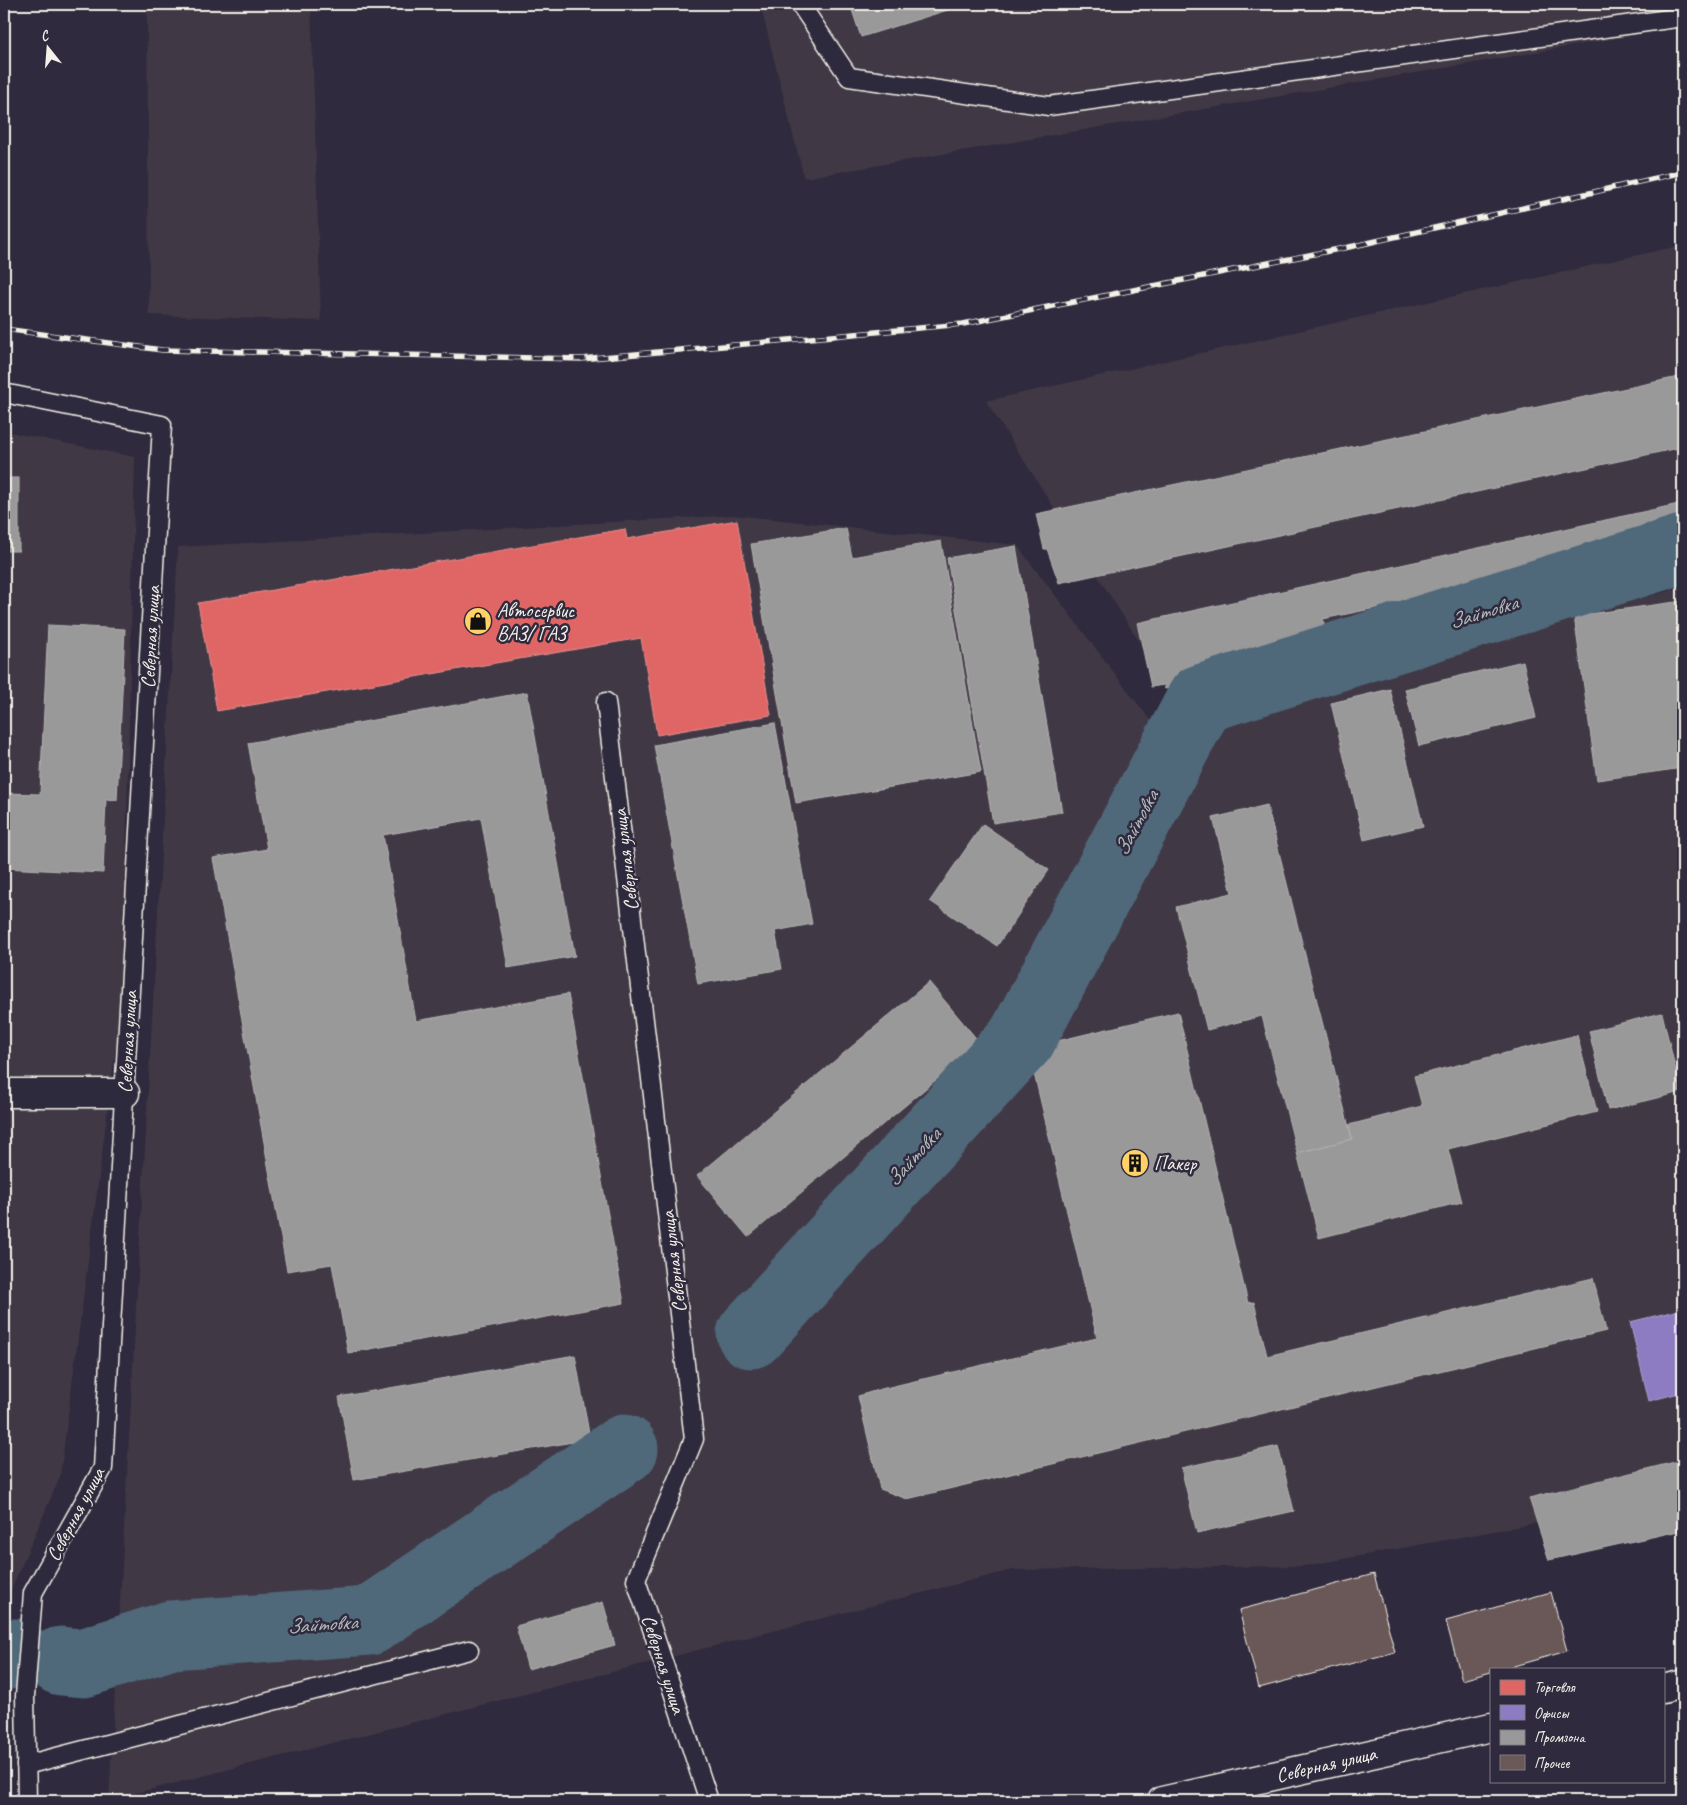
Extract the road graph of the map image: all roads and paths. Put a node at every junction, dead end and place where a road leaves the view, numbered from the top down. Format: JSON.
{"nodes":[{"id":1,"x":800,"y":4,"type":"edge"},
{"id":2,"x":1683,"y":17,"type":"edge"},
{"id":3,"x":4,"y":393,"type":"edge"},
{"id":4,"x":606,"y":702,"type":"dead end"},
{"id":5,"x":4,"y":1093,"type":"edge"},
{"id":6,"x":124,"y":1093,"type":"junction"},
{"id":7,"x":469,"y":1650,"type":"dead end"},
{"id":8,"x":1683,"y":1684,"type":"edge"},
{"id":9,"x":1664,"y":1689,"type":"edge"},
{"id":10,"x":1490,"y":1727,"type":"edge"},
{"id":11,"x":26,"y":1765,"type":"junction"},
{"id":12,"x":27,"y":1801,"type":"edge"},
{"id":13,"x":708,"y":1801,"type":"edge"},
{"id":14,"x":1162,"y":1801,"type":"edge"}],
"edges":[{"from":1,"to":2,"type":"lane"},
{"from":3,"to":6,"type":"lane","name":"Северная улица"},
{"from":4,"to":13,"type":"lane","name":"Северная улица"},
{"from":5,"to":6,"type":"main road"},
{"from":6,"to":11,"type":"lane","name":"Северная улица"},
{"from":7,"to":11,"type":"lane"},
{"from":8,"to":9,"type":"main road"},
{"from":10,"to":14,"type":"main road","name":"Северная улица"},
{"from":11,"to":12,"type":"lane","name":"Северная улица"}]}
